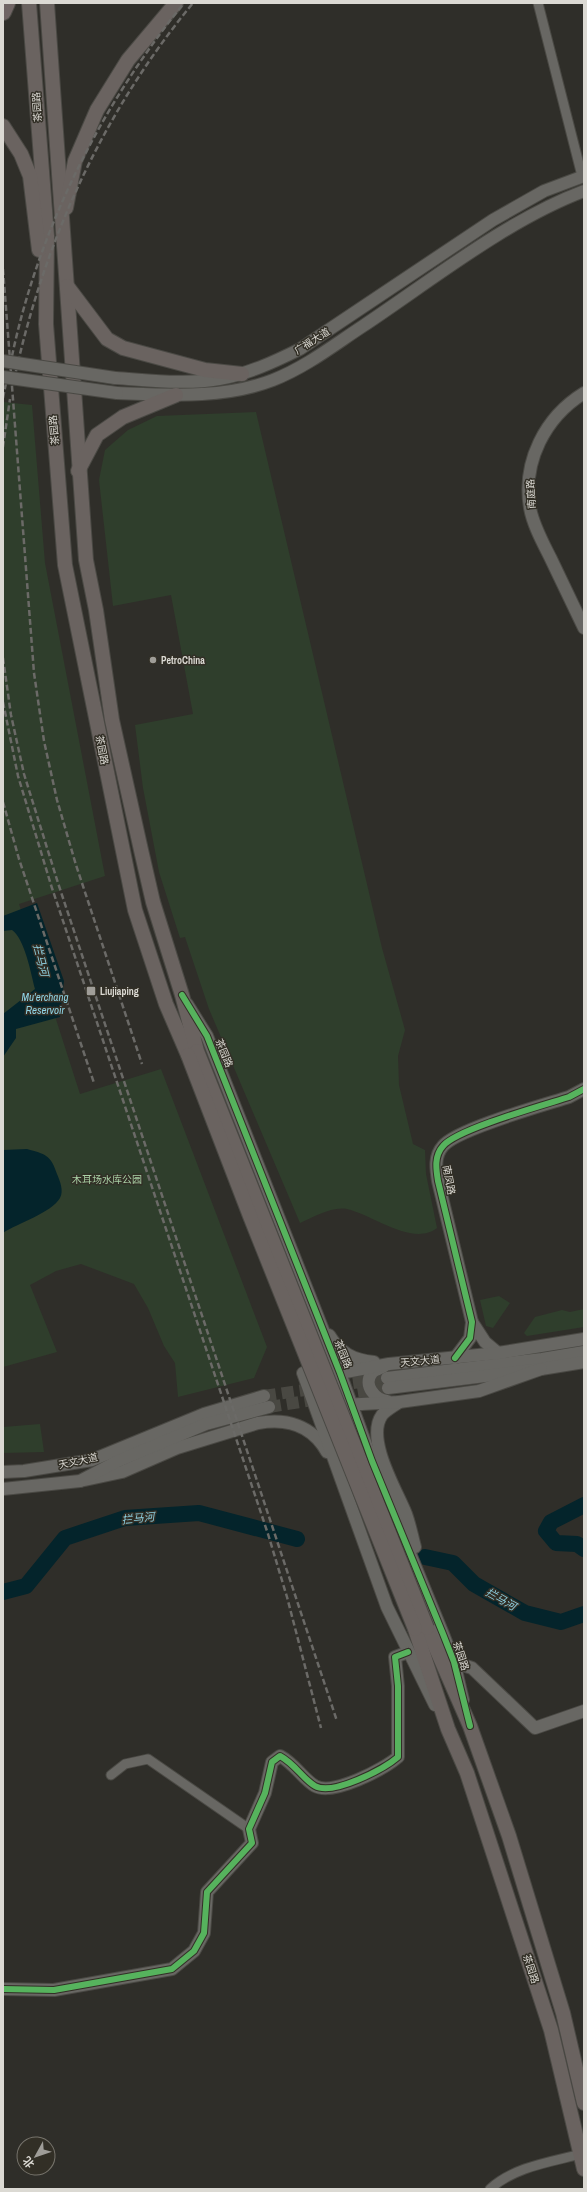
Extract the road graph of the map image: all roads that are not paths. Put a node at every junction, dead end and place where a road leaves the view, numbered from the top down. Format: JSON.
{"nodes":[{"id":1,"x":7,"y":3,"type":"edge"},
{"id":2,"x":29,"y":3,"type":"edge"},
{"id":3,"x":47,"y":3,"type":"edge"},
{"id":4,"x":176,"y":3,"type":"edge"},
{"id":5,"x":538,"y":3,"type":"edge"},
{"id":6,"x":3,"y":12,"type":"edge"},
{"id":7,"x":3,"y":126,"type":"edge"},
{"id":8,"x":583,"y":176,"type":"edge"},
{"id":9,"x":584,"y":191,"type":"edge"},
{"id":10,"x":62,"y":230,"type":"junction"},
{"id":11,"x":67,"y":286,"type":"junction"},
{"id":12,"x":46,"y":324,"type":"junction"},
{"id":13,"x":3,"y":361,"type":"edge"},
{"id":14,"x":242,"y":374,"type":"junction"},
{"id":15,"x":3,"y":377,"type":"edge"},
{"id":16,"x":584,"y":393,"type":"edge"},
{"id":17,"x":176,"y":395,"type":"junction"},
{"id":18,"x":78,"y":471,"type":"junction"},
{"id":19,"x":584,"y":628,"type":"edge"},
{"id":20,"x":182,"y":995,"type":"junction"},
{"id":21,"x":192,"y":1053,"type":"junction"},
{"id":22,"x":584,"y":1089,"type":"edge"},
{"id":23,"x":316,"y":1316,"type":"junction"},
{"id":24,"x":472,"y":1322,"type":"junction"},
{"id":25,"x":584,"y":1339,"type":"edge"},
{"id":26,"x":584,"y":1352,"type":"edge"},
{"id":27,"x":498,"y":1353,"type":"junction"},
{"id":28,"x":455,"y":1358,"type":"junction"},
{"id":29,"x":584,"y":1362,"type":"edge"},
{"id":30,"x":389,"y":1364,"type":"junction"},
{"id":31,"x":541,"y":1369,"type":"junction"},
{"id":32,"x":303,"y":1373,"type":"joint"},
{"id":33,"x":340,"y":1373,"type":"junction"},
{"id":34,"x":399,"y":1402,"type":"junction"},
{"id":35,"x":351,"y":1404,"type":"junction"},
{"id":36,"x":316,"y":1409,"type":"junction"},
{"id":37,"x":372,"y":1461,"type":"junction"},
{"id":38,"x":338,"y":1471,"type":"junction"},
{"id":39,"x":3,"y":1472,"type":"edge"},
{"id":40,"x":80,"y":1481,"type":"junction"},
{"id":41,"x":3,"y":1489,"type":"edge"},
{"id":42,"x":426,"y":1590,"type":"junction"},
{"id":43,"x":421,"y":1628,"type":"junction"},
{"id":44,"x":408,"y":1652,"type":"junction"},
{"id":45,"x":454,"y":1662,"type":"junction"},
{"id":46,"x":584,"y":1711,"type":"edge"},
{"id":47,"x":470,"y":1726,"type":"junction"},
{"id":48,"x":448,"y":1729,"type":"junction"},
{"id":49,"x":111,"y":1775,"type":"dead end"},
{"id":50,"x":249,"y":1829,"type":"junction"},
{"id":51,"x":3,"y":1989,"type":"edge"},
{"id":52,"x":584,"y":2102,"type":"edge"},
{"id":53,"x":581,"y":2154,"type":"junction"},
{"id":54,"x":584,"y":2169,"type":"edge"},
{"id":55,"x":490,"y":2189,"type":"edge"}],
"edges":[{"from":1,"to":6,"type":"highway"},
{"from":2,"to":12,"type":"main road","name":"茶园路"},
{"from":3,"to":10,"type":"main road","name":"茶园路"},
{"from":4,"to":10,"type":"main road"},
{"from":5,"to":8,"type":"street"},
{"from":7,"to":12,"type":"main road"},
{"from":8,"to":14,"type":"street","name":"广福大道"},
{"from":9,"to":17,"type":"street","name":"广福大道"},
{"from":10,"to":11,"type":"main road","name":"茶园路"},
{"from":11,"to":14,"type":"main road"},
{"from":11,"to":18,"type":"main road","name":"茶园路"},
{"from":12,"to":21,"type":"main road","name":"茶园路"},
{"from":13,"to":14,"type":"street","name":"广福大道","bridge":true},
{"from":15,"to":17,"type":"street","name":"广福大道","bridge":true},
{"from":16,"to":19,"type":"street","name":"南庭路"},
{"from":17,"to":18,"type":"main road"},
{"from":18,"to":20,"type":"main road","name":"茶园路"},
{"from":20,"to":21,"type":"main road","name":"茶园路"},
{"from":20,"to":23,"type":"street","name":"茶园路"},
{"from":21,"to":43,"type":"main road","name":"茶园路","bridge":true},
{"from":22,"to":24,"type":"street","name":"南凤路"},
{"from":23,"to":30,"type":"street"},
{"from":23,"to":33,"type":"street","name":"茶园路"},
{"from":24,"to":27,"type":"street"},
{"from":24,"to":28,"type":"street"},
{"from":25,"to":27,"type":"street","name":"天文大道"},
{"from":26,"to":31,"type":"street","name":"天文大道"},
{"from":27,"to":28,"type":"street","name":"天文大道"},
{"from":28,"to":30,"type":"street","name":"天文大道"},
{"from":29,"to":31,"type":"street","name":"天文大道"},
{"from":30,"to":33,"type":"street","name":"天文大道"},
{"from":30,"to":34,"type":"street"},
{"from":31,"to":34,"type":"street","name":"天文大道"},
{"from":32,"to":33,"type":"street","name":"天文大道"},
{"from":32,"to":36,"type":"street","name":"茶园路"},
{"from":33,"to":35,"type":"street","name":"茶园路"},
{"from":34,"to":35,"type":"street","name":"天文大道"},
{"from":34,"to":42,"type":"street"},
{"from":35,"to":36,"type":"street","name":"天文大道"},
{"from":35,"to":37,"type":"street","name":"茶园路"},
{"from":36,"to":38,"type":"street","name":"茶园路"},
{"from":37,"to":38,"type":"street"},
{"from":37,"to":42,"type":"street","name":"茶园路"},
{"from":38,"to":40,"type":"street","name":"天文大道"},
{"from":38,"to":44,"type":"street","name":"茶园路"},
{"from":39,"to":40,"type":"street","name":"天文大道"},
{"from":40,"to":41,"type":"street","name":"天文大道"},
{"from":42,"to":45,"type":"street","name":"茶园路"},
{"from":43,"to":47,"type":"main road","name":"茶园路"},
{"from":43,"to":48,"type":"main road","name":"茶园路"},
{"from":44,"to":48,"type":"street","name":"茶园路"},
{"from":44,"to":50,"type":"street"},
{"from":45,"to":46,"type":"street"},
{"from":45,"to":47,"type":"street","name":"茶园路"},
{"from":47,"to":52,"type":"main road","name":"茶园路"},
{"from":48,"to":53,"type":"main road","name":"茶园路"},
{"from":49,"to":50,"type":"street"},
{"from":50,"to":51,"type":"street"},
{"from":53,"to":54,"type":"main road","name":"茶园路"},
{"from":53,"to":55,"type":"street"}]}
